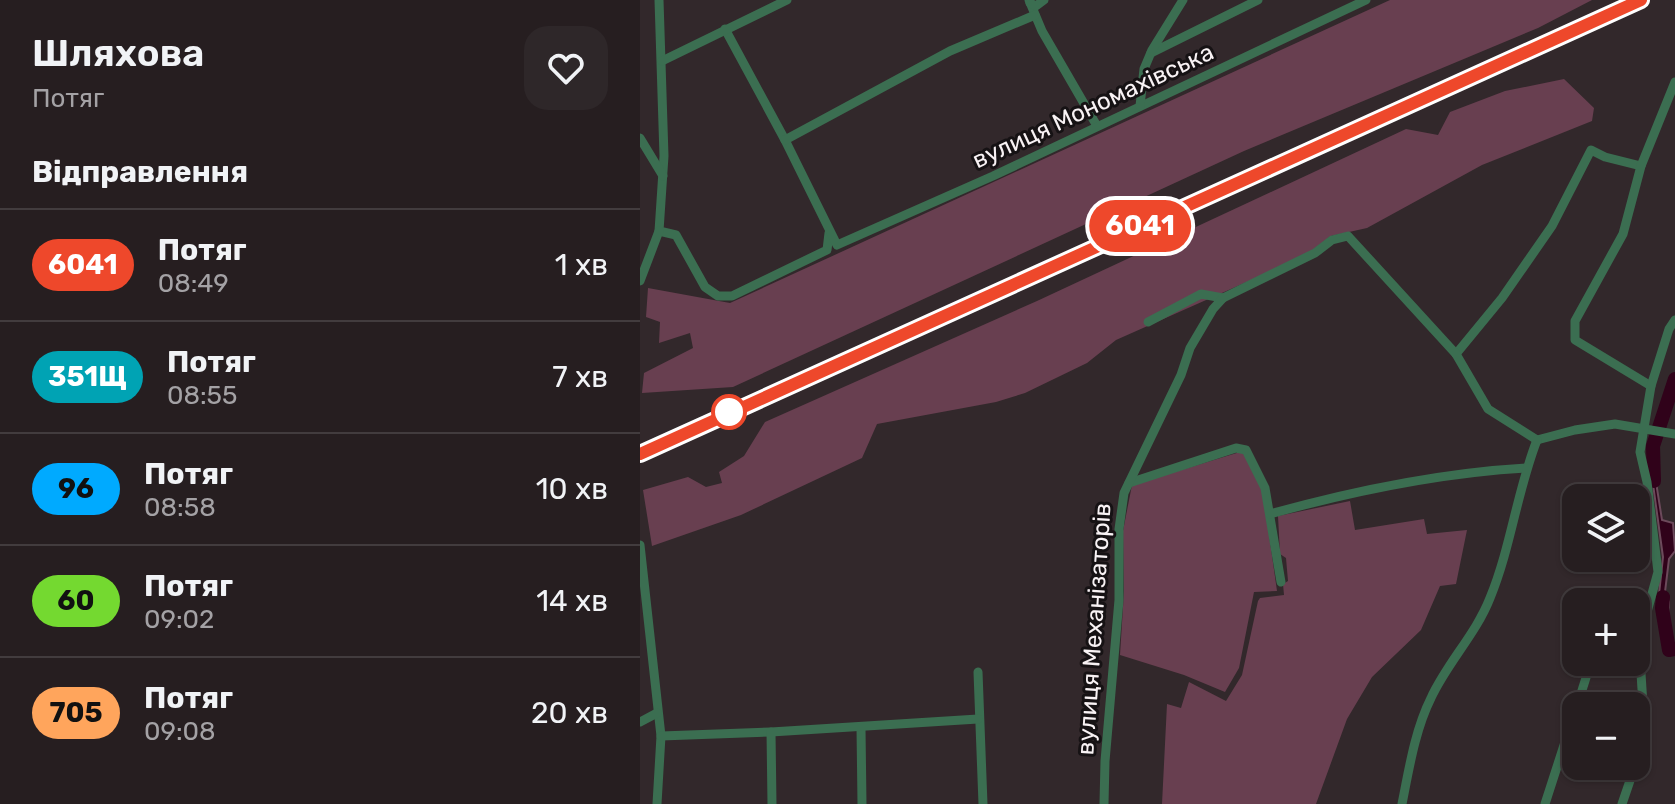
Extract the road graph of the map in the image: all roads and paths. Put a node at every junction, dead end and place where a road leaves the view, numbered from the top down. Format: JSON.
{"nodes":[{"id":1,"x":659,"y":0,"type":"edge"},
{"id":2,"x":787,"y":0,"type":"edge"},
{"id":3,"x":1044,"y":0,"type":"edge"},
{"id":4,"x":1183,"y":0,"type":"edge"},
{"id":5,"x":1258,"y":0,"type":"edge"},
{"id":6,"x":1366,"y":0,"type":"edge"},
{"id":7,"x":1029,"y":2,"type":"edge"},
{"id":8,"x":1035,"y":15,"type":"junction"},
{"id":9,"x":725,"y":29,"type":"junction"},
{"id":10,"x":1151,"y":53,"type":"junction"},
{"id":11,"x":662,"y":61,"type":"junction"},
{"id":12,"x":1675,"y":82,"type":"edge"},
{"id":13,"x":1140,"y":106,"type":"junction"},
{"id":14,"x":1097,"y":126,"type":"junction"},
{"id":15,"x":640,"y":138,"type":"edge"},
{"id":16,"x":785,"y":140,"type":"junction"},
{"id":17,"x":1641,"y":166,"type":"junction"},
{"id":18,"x":663,"y":176,"type":"junction"},
{"id":19,"x":659,"y":231,"type":"junction"},
{"id":20,"x":830,"y":231,"type":"junction"},
{"id":21,"x":640,"y":281,"type":"edge"},
{"id":22,"x":1223,"y":298,"type":"junction"},
{"id":23,"x":1675,"y":320,"type":"edge"},
{"id":24,"x":1148,"y":322,"type":"dead end"},
{"id":25,"x":1456,"y":354,"type":"junction"},
{"id":26,"x":1651,"y":386,"type":"junction"},
{"id":27,"x":1644,"y":428,"type":"junction"},
{"id":28,"x":1671,"y":433,"type":"edge"},
{"id":29,"x":1537,"y":440,"type":"junction"},
{"id":30,"x":1139,"y":464,"type":"junction"},
{"id":31,"x":1526,"y":468,"type":"junction"},
{"id":32,"x":1151,"y":477,"type":"junction"},
{"id":33,"x":1129,"y":483,"type":"junction"},
{"id":34,"x":1270,"y":514,"type":"junction"},
{"id":35,"x":640,"y":545,"type":"edge"},
{"id":36,"x":1276,"y":556,"type":"dead end"},
{"id":37,"x":1650,"y":601,"type":"edge"},
{"id":38,"x":978,"y":672,"type":"dead end"},
{"id":39,"x":657,"y":713,"type":"junction"},
{"id":40,"x":978,"y":719,"type":"junction"},
{"id":41,"x":640,"y":722,"type":"edge"},
{"id":42,"x":861,"y":728,"type":"junction"},
{"id":43,"x":771,"y":732,"type":"junction"},
{"id":44,"x":661,"y":736,"type":"junction"},
{"id":45,"x":1562,"y":751,"type":"edge"},
{"id":46,"x":1630,"y":780,"type":"edge"},
{"id":47,"x":983,"y":801,"type":"edge"},
{"id":48,"x":657,"y":804,"type":"edge"},
{"id":49,"x":772,"y":804,"type":"edge"},
{"id":50,"x":862,"y":804,"type":"edge"},
{"id":51,"x":1104,"y":804,"type":"edge"},
{"id":52,"x":1402,"y":804,"type":"edge"},
{"id":53,"x":1545,"y":804,"type":"edge"},
{"id":54,"x":1622,"y":804,"type":"edge"}],
"edges":[{"from":1,"to":11,"type":"street"},
{"from":2,"to":9,"type":"street"},
{"from":3,"to":7,"type":"street"},
{"from":4,"to":10,"type":"street"},
{"from":5,"to":10,"type":"street"},
{"from":6,"to":13,"type":"street","name":"вулиця Мономахівська"},
{"from":7,"to":8,"type":"street"},
{"from":8,"to":14,"type":"street"},
{"from":8,"to":16,"type":"street"},
{"from":9,"to":11,"type":"street"},
{"from":9,"to":16,"type":"street"},
{"from":10,"to":13,"type":"street"},
{"from":11,"to":18,"type":"street"},
{"from":12,"to":17,"type":"street"},
{"from":13,"to":14,"type":"street","name":"вулиця Мономахівська"},
{"from":14,"to":20,"type":"street","name":"вулиця Мономахівська"},
{"from":15,"to":18,"type":"street"},
{"from":16,"to":20,"type":"street"},
{"from":17,"to":25,"type":"street"},
{"from":17,"to":26,"type":"street"},
{"from":18,"to":19,"type":"street"},
{"from":19,"to":20,"type":"street"},
{"from":19,"to":21,"type":"street"},
{"from":22,"to":24,"type":"street"},
{"from":22,"to":25,"type":"street"},
{"from":22,"to":30,"type":"street","name":"вулиця Механізаторів"},
{"from":23,"to":26,"type":"street"},
{"from":25,"to":29,"type":"street"},
{"from":26,"to":27,"type":"street"},
{"from":27,"to":28,"type":"street"},
{"from":27,"to":29,"type":"street"},
{"from":27,"to":37,"type":"street"},
{"from":29,"to":31,"type":"street"},
{"from":30,"to":32,"type":"street"},
{"from":30,"to":33,"type":"street","name":"вулиця Механізаторів"},
{"from":31,"to":34,"type":"street"},
{"from":31,"to":52,"type":"street"},
{"from":32,"to":33,"type":"street"},
{"from":32,"to":34,"type":"street"},
{"from":33,"to":51,"type":"street","name":"вулиця Механізаторів"},
{"from":34,"to":36,"type":"street"},
{"from":35,"to":39,"type":"street"},
{"from":38,"to":40,"type":"street"},
{"from":39,"to":41,"type":"street"},
{"from":39,"to":44,"type":"street"},
{"from":40,"to":42,"type":"street"},
{"from":40,"to":47,"type":"street"},
{"from":42,"to":43,"type":"street"},
{"from":42,"to":50,"type":"street"},
{"from":43,"to":44,"type":"street"},
{"from":43,"to":49,"type":"street"},
{"from":44,"to":48,"type":"street"},
{"from":45,"to":53,"type":"street"},
{"from":46,"to":54,"type":"street"}]}
